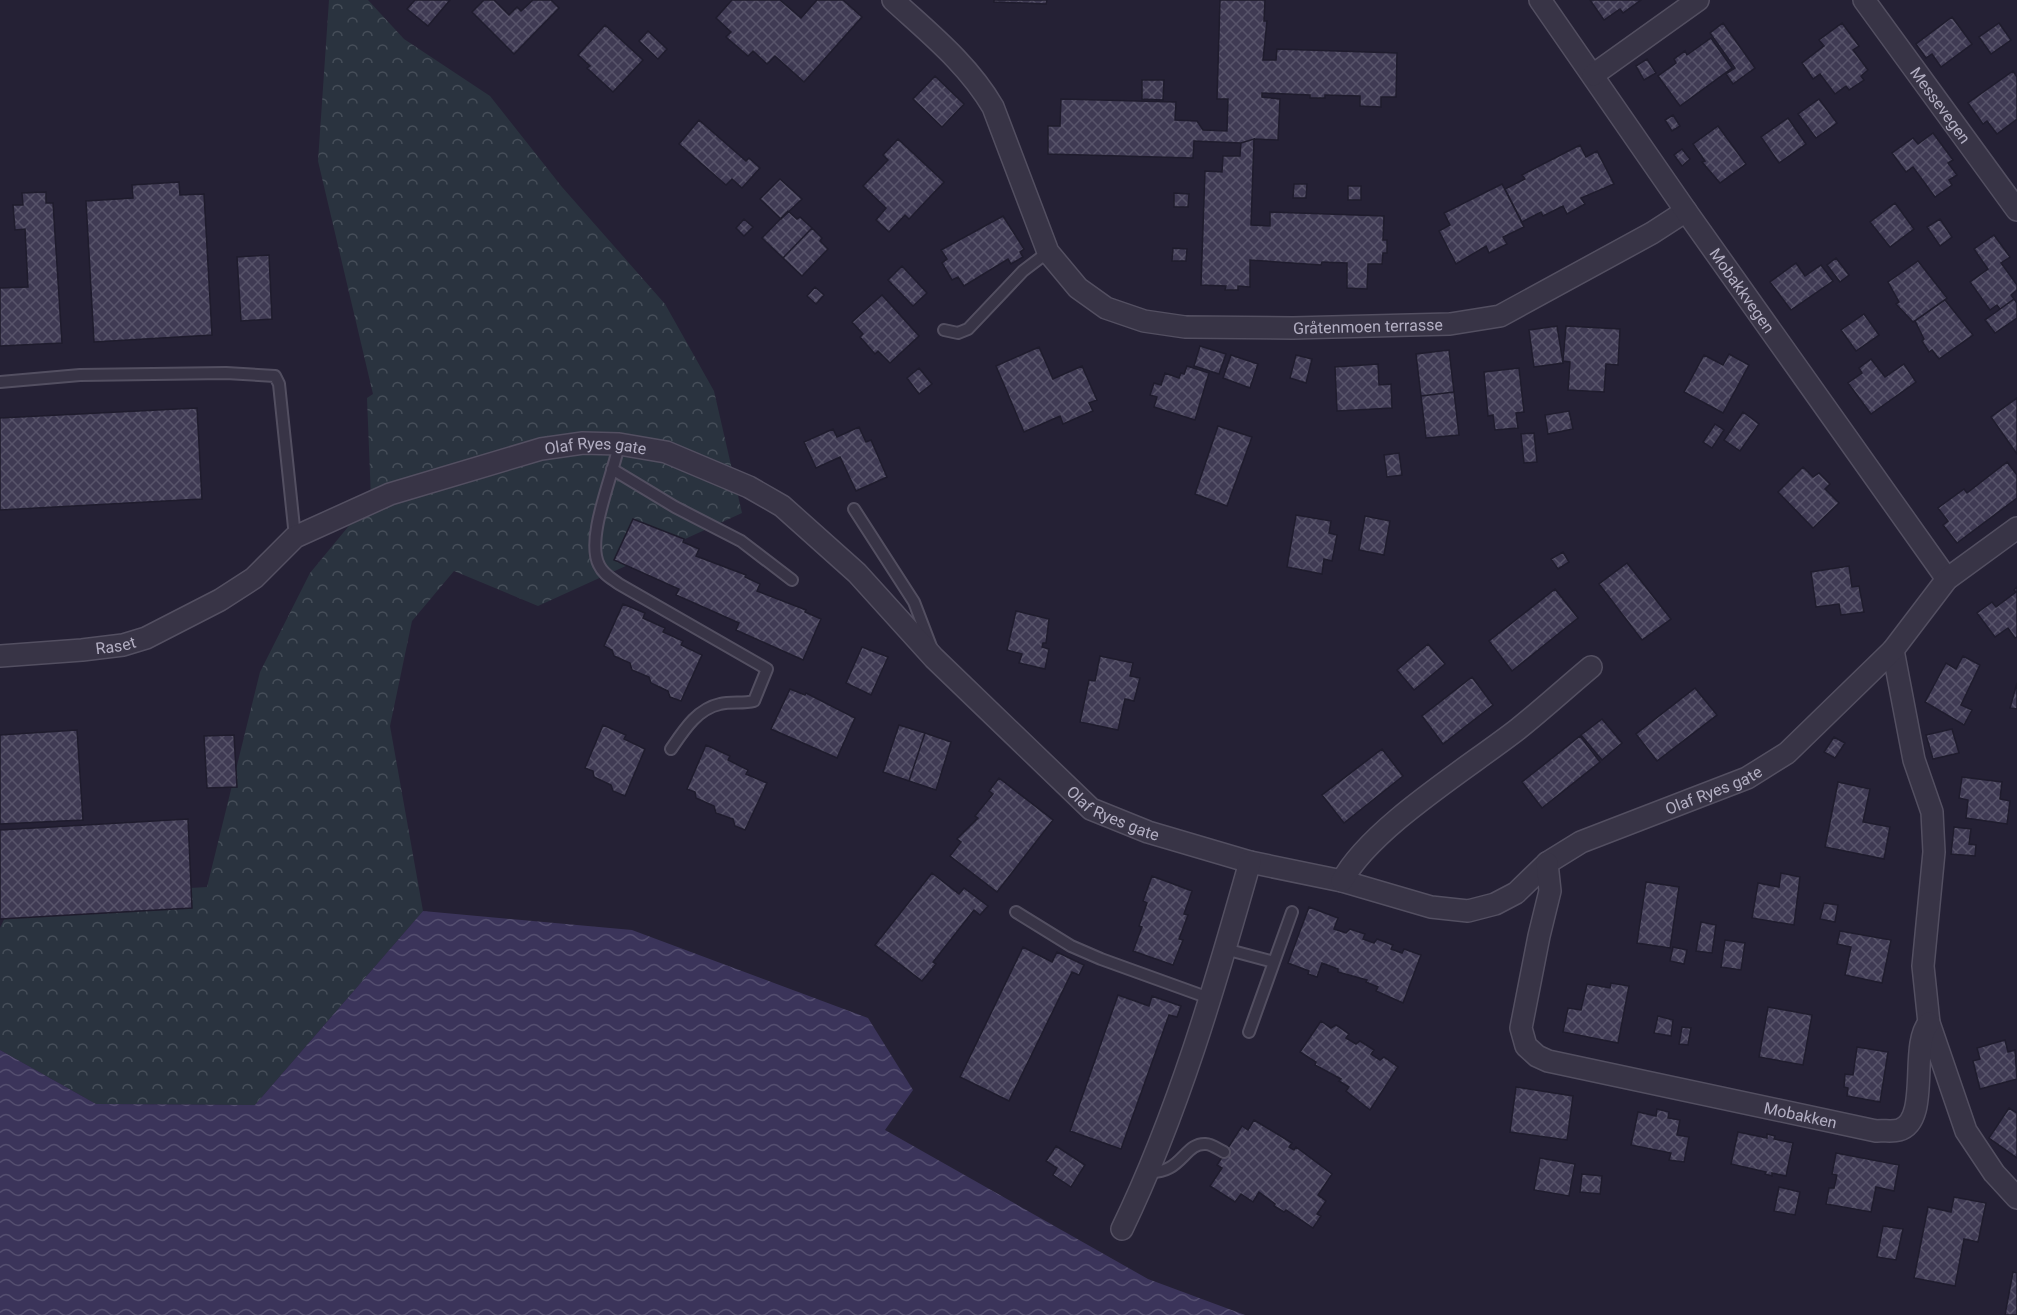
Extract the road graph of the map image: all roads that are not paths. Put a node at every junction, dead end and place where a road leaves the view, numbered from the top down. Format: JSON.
{"nodes":[{"id":1,"x":893,"y":0,"type":"edge"},
{"id":2,"x":1540,"y":0,"type":"edge"},
{"id":3,"x":1698,"y":0,"type":"edge"},
{"id":4,"x":1864,"y":0,"type":"edge"},
{"id":5,"x":1593,"y":75,"type":"junction"},
{"id":6,"x":2017,"y":210,"type":"edge"},
{"id":7,"x":1686,"y":211,"type":"junction"},
{"id":8,"x":1048,"y":252,"type":"junction"},
{"id":9,"x":944,"y":330,"type":"dead end"},
{"id":10,"x":0,"y":382,"type":"edge"},
{"id":11,"x":619,"y":444,"type":"junction"},
{"id":12,"x":612,"y":469,"type":"junction"},
{"id":13,"x":854,"y":509,"type":"dead end"},
{"id":14,"x":2017,"y":528,"type":"edge"},
{"id":15,"x":295,"y":537,"type":"junction"},
{"id":16,"x":1947,"y":579,"type":"junction"},
{"id":17,"x":792,"y":580,"type":"dead end"},
{"id":18,"x":220,"y":600,"type":"joint"},
{"id":19,"x":1893,"y":650,"type":"junction"},
{"id":20,"x":0,"y":656,"type":"edge"},
{"id":21,"x":934,"y":658,"type":"junction"},
{"id":22,"x":1591,"y":667,"type":"dead end"},
{"id":23,"x":670,"y":748,"type":"dead end"},
{"id":24,"x":1250,"y":862,"type":"junction"},
{"id":25,"x":1547,"y":863,"type":"junction"},
{"id":26,"x":1341,"y":881,"type":"junction"},
{"id":27,"x":1016,"y":912,"type":"dead end"},
{"id":28,"x":1292,"y":912,"type":"dead end"},
{"id":29,"x":1225,"y":949,"type":"junction"},
{"id":30,"x":1274,"y":962,"type":"junction"},
{"id":31,"x":1209,"y":998,"type":"junction"},
{"id":32,"x":1929,"y":1023,"type":"junction"},
{"id":33,"x":1250,"y":1032,"type":"dead end"},
{"id":34,"x":1224,"y":1152,"type":"dead end"},
{"id":35,"x":1147,"y":1172,"type":"junction"},
{"id":36,"x":2017,"y":1198,"type":"edge"},
{"id":37,"x":1122,"y":1229,"type":"dead end"}],
"edges":[{"from":1,"to":8,"type":"street","name":"Gråtenmoen terrasse"},
{"from":2,"to":5,"type":"street","name":"Mobakkvegen"},
{"from":3,"to":5,"type":"street"},
{"from":4,"to":6,"type":"street","name":"Messevegen"},
{"from":5,"to":7,"type":"street","name":"Mobakkvegen"},
{"from":7,"to":8,"type":"street","name":"Gråtenmoen terrasse"},
{"from":7,"to":16,"type":"street","name":"Mobakkvegen"},
{"from":8,"to":9,"type":"lane"},
{"from":10,"to":15,"type":"lane"},
{"from":11,"to":12,"type":"lane"},
{"from":11,"to":15,"type":"street","name":"Olaf Ryes gate"},
{"from":11,"to":21,"type":"street","name":"Olaf Ryes gate"},
{"from":12,"to":17,"type":"lane"},
{"from":12,"to":23,"type":"lane"},
{"from":13,"to":21,"type":"lane"},
{"from":14,"to":16,"type":"street","name":"Olaf Ryes gate"},
{"from":15,"to":18,"type":"street","name":"Olaf Ryes gate"},
{"from":16,"to":19,"type":"street","name":"Olaf Ryes gate"},
{"from":18,"to":20,"type":"street","name":"Raset"},
{"from":19,"to":25,"type":"street","name":"Olaf Ryes gate"},
{"from":19,"to":32,"type":"street","name":"Mobakken"},
{"from":21,"to":24,"type":"street","name":"Olaf Ryes gate"},
{"from":22,"to":26,"type":"street"},
{"from":24,"to":26,"type":"street","name":"Olaf Ryes gate"},
{"from":24,"to":29,"type":"street"},
{"from":25,"to":26,"type":"street","name":"Olaf Ryes gate"},
{"from":25,"to":32,"type":"street","name":"Mobakken"},
{"from":27,"to":31,"type":"lane"},
{"from":28,"to":30,"type":"lane"},
{"from":29,"to":30,"type":"lane"},
{"from":29,"to":31,"type":"street"},
{"from":30,"to":33,"type":"lane"},
{"from":31,"to":35,"type":"street"},
{"from":32,"to":36,"type":"street","name":"Mobakken"},
{"from":34,"to":35,"type":"lane"},
{"from":35,"to":37,"type":"street"}]}
